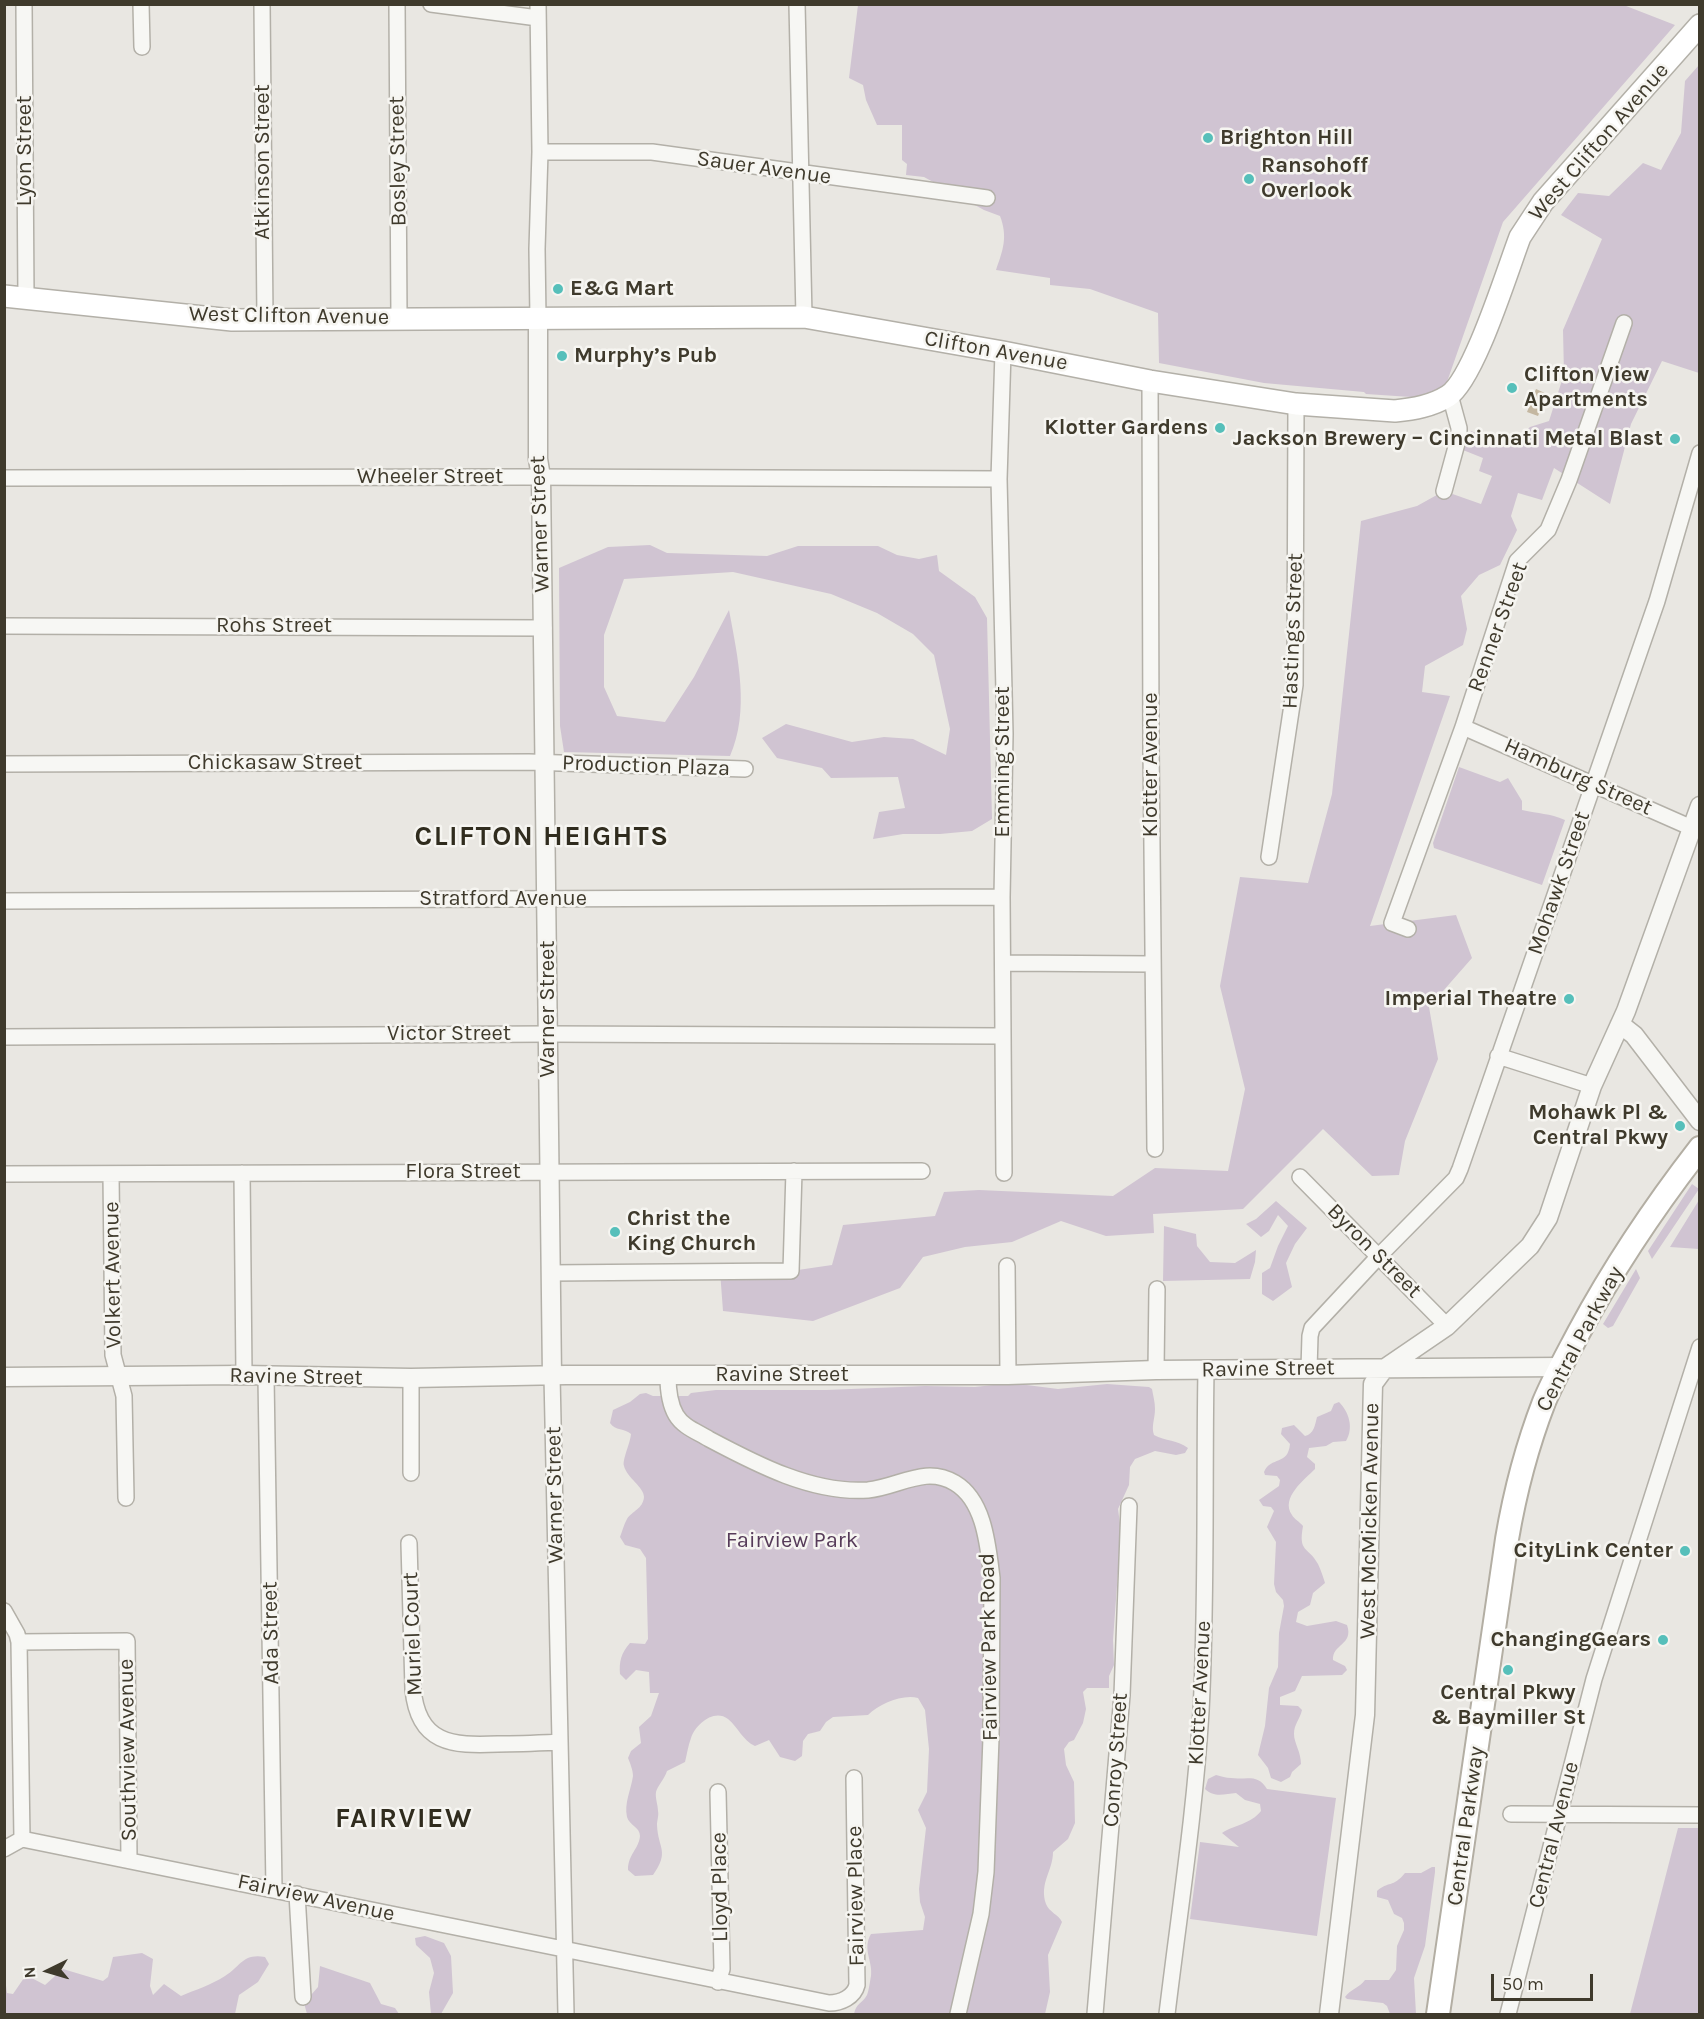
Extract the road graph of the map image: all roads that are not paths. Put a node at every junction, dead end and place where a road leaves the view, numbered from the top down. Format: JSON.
{"nodes":[{"id":1,"x":24,"y":4,"type":"edge"},
{"id":2,"x":141,"y":4,"type":"edge"},
{"id":3,"x":262,"y":4,"type":"edge"},
{"id":4,"x":397,"y":4,"type":"edge"},
{"id":5,"x":431,"y":4,"type":"edge"},
{"id":6,"x":797,"y":4,"type":"edge"},
{"id":7,"x":538,"y":11,"type":"edge"},
{"id":8,"x":1700,"y":25,"type":"edge"},
{"id":9,"x":142,"y":47,"type":"dead end"},
{"id":10,"x":540,"y":152,"type":"junction"},
{"id":11,"x":800,"y":173,"type":"junction"},
{"id":12,"x":987,"y":198,"type":"dead end"},
{"id":13,"x":4,"y":296,"type":"edge"},
{"id":14,"x":26,"y":298,"type":"junction"},
{"id":15,"x":804,"y":317,"type":"junction"},
{"id":16,"x":399,"y":318,"type":"junction"},
{"id":17,"x":265,"y":319,"type":"junction"},
{"id":18,"x":538,"y":319,"type":"junction"},
{"id":19,"x":1624,"y":323,"type":"dead end"},
{"id":20,"x":1003,"y":352,"type":"junction"},
{"id":21,"x":1150,"y":381,"type":"junction"},
{"id":22,"x":1450,"y":395,"type":"junction"},
{"id":23,"x":1296,"y":404,"type":"junction"},
{"id":24,"x":1700,"y":453,"type":"edge"},
{"id":25,"x":541,"y":477,"type":"junction"},
{"id":26,"x":4,"y":478,"type":"edge"},
{"id":27,"x":999,"y":479,"type":"junction"},
{"id":28,"x":1444,"y":491,"type":"dead end"},
{"id":29,"x":4,"y":626,"type":"edge"},
{"id":30,"x":544,"y":628,"type":"junction"},
{"id":31,"x":1463,"y":727,"type":"junction"},
{"id":32,"x":546,"y":763,"type":"junction"},
{"id":33,"x":4,"y":764,"type":"edge"},
{"id":34,"x":745,"y":769,"type":"dead end"},
{"id":35,"x":1594,"y":785,"type":"junction"},
{"id":36,"x":1700,"y":806,"type":"edge"},
{"id":37,"x":1692,"y":828,"type":"junction"},
{"id":38,"x":1269,"y":857,"type":"dead end"},
{"id":39,"x":1002,"y":897,"type":"junction"},
{"id":40,"x":547,"y":898,"type":"junction"},
{"id":41,"x":4,"y":901,"type":"edge"},
{"id":42,"x":1408,"y":929,"type":"dead end"},
{"id":43,"x":1004,"y":963,"type":"junction"},
{"id":44,"x":1152,"y":964,"type":"junction"},
{"id":45,"x":1620,"y":1024,"type":"junction"},
{"id":46,"x":548,"y":1034,"type":"junction"},
{"id":47,"x":1002,"y":1035,"type":"junction"},
{"id":48,"x":4,"y":1036,"type":"edge"},
{"id":49,"x":1498,"y":1056,"type":"junction"},
{"id":50,"x":1592,"y":1086,"type":"junction"},
{"id":51,"x":1700,"y":1121,"type":"edge"},
{"id":52,"x":1700,"y":1148,"type":"edge"},
{"id":53,"x":1155,"y":1149,"type":"dead end"},
{"id":54,"x":794,"y":1171,"type":"junction"},
{"id":55,"x":922,"y":1171,"type":"dead end"},
{"id":56,"x":549,"y":1172,"type":"junction"},
{"id":57,"x":242,"y":1173,"type":"junction"},
{"id":58,"x":1004,"y":1173,"type":"dead end"},
{"id":59,"x":4,"y":1174,"type":"edge"},
{"id":60,"x":111,"y":1174,"type":"junction"},
{"id":61,"x":1300,"y":1177,"type":"dead end"},
{"id":62,"x":1379,"y":1256,"type":"junction"},
{"id":63,"x":1006,"y":1266,"type":"dead end"},
{"id":64,"x":550,"y":1273,"type":"junction"},
{"id":65,"x":1157,"y":1289,"type":"dead end"},
{"id":66,"x":1447,"y":1326,"type":"junction"},
{"id":67,"x":1700,"y":1347,"type":"edge"},
{"id":68,"x":1560,"y":1367,"type":"junction"},
{"id":69,"x":1309,"y":1369,"type":"junction"},
{"id":70,"x":1384,"y":1369,"type":"junction"},
{"id":71,"x":1156,"y":1370,"type":"junction"},
{"id":72,"x":1206,"y":1370,"type":"junction"},
{"id":73,"x":1008,"y":1375,"type":"junction"},
{"id":74,"x":120,"y":1376,"type":"junction"},
{"id":75,"x":244,"y":1376,"type":"junction"},
{"id":76,"x":552,"y":1376,"type":"junction"},
{"id":77,"x":668,"y":1376,"type":"junction"},
{"id":78,"x":4,"y":1377,"type":"edge"},
{"id":79,"x":266,"y":1377,"type":"junction"},
{"id":80,"x":411,"y":1378,"type":"junction"},
{"id":81,"x":411,"y":1473,"type":"dead end"},
{"id":82,"x":126,"y":1498,"type":"dead end"},
{"id":83,"x":1130,"y":1506,"type":"dead end"},
{"id":84,"x":410,"y":1543,"type":"dead end"},
{"id":85,"x":4,"y":1611,"type":"edge"},
{"id":86,"x":19,"y":1642,"type":"junction"},
{"id":87,"x":560,"y":1742,"type":"junction"},
{"id":88,"x":854,"y":1778,"type":"dead end"},
{"id":89,"x":718,"y":1792,"type":"dead end"},
{"id":90,"x":1511,"y":1814,"type":"dead end"},
{"id":91,"x":1559,"y":1815,"type":"junction"},
{"id":92,"x":1700,"y":1815,"type":"edge"},
{"id":93,"x":22,"y":1839,"type":"junction"},
{"id":94,"x":4,"y":1849,"type":"edge"},
{"id":95,"x":129,"y":1860,"type":"junction"},
{"id":96,"x":274,"y":1889,"type":"junction"},
{"id":97,"x":297,"y":1894,"type":"junction"},
{"id":98,"x":564,"y":1950,"type":"junction"},
{"id":99,"x":718,"y":1982,"type":"junction"},
{"id":100,"x":303,"y":1997,"type":"dead end"},
{"id":101,"x":836,"y":2003,"type":"joint"},
{"id":102,"x":566,"y":2014,"type":"edge"},
{"id":103,"x":958,"y":2014,"type":"edge"},
{"id":104,"x":1095,"y":2014,"type":"edge"},
{"id":105,"x":1167,"y":2014,"type":"edge"},
{"id":106,"x":1329,"y":2014,"type":"edge"},
{"id":107,"x":1438,"y":2014,"type":"edge"},
{"id":108,"x":1508,"y":2014,"type":"edge"}],
"edges":[{"from":1,"to":14,"type":"street","name":"Lyon Street"},
{"from":2,"to":9,"type":"street"},
{"from":3,"to":17,"type":"street","name":"Atkinson Street"},
{"from":4,"to":16,"type":"street","name":"Bosley Street"},
{"from":5,"to":7,"type":"street"},
{"from":6,"to":11,"type":"street"},
{"from":7,"to":10,"type":"street","name":"Warner Street"},
{"from":8,"to":22,"type":"main road","name":"West Clifton Avenue"},
{"from":10,"to":11,"type":"street","name":"Sauer Avenue"},
{"from":10,"to":18,"type":"street","name":"Warner Street"},
{"from":11,"to":12,"type":"street","name":"Sauer Avenue"},
{"from":11,"to":15,"type":"street"},
{"from":13,"to":14,"type":"main road","name":"West Clifton Avenue"},
{"from":14,"to":17,"type":"main road","name":"West Clifton Avenue"},
{"from":15,"to":18,"type":"main road","name":"Clifton Avenue"},
{"from":15,"to":20,"type":"main road","name":"Clifton Avenue"},
{"from":16,"to":17,"type":"main road","name":"West Clifton Avenue"},
{"from":16,"to":18,"type":"main road","name":"West Clifton Avenue"},
{"from":18,"to":25,"type":"street","name":"Warner Street"},
{"from":19,"to":31,"type":"street","name":"Renner Street"},
{"from":20,"to":21,"type":"main road","name":"Clifton Avenue"},
{"from":20,"to":27,"type":"street","name":"Emming Street"},
{"from":21,"to":23,"type":"main road","name":"Clifton Avenue"},
{"from":21,"to":44,"type":"street","name":"Klotter Avenue"},
{"from":22,"to":23,"type":"main road","name":"Clifton Avenue"},
{"from":22,"to":28,"type":"street"},
{"from":23,"to":38,"type":"street","name":"Hastings Street"},
{"from":24,"to":35,"type":"street","name":"Mohawk Street"},
{"from":25,"to":26,"type":"street","name":"Wheeler Street"},
{"from":25,"to":27,"type":"street","name":"Wheeler Street"},
{"from":25,"to":30,"type":"street","name":"Warner Street"},
{"from":27,"to":39,"type":"street","name":"Emming Street"},
{"from":29,"to":30,"type":"street","name":"Rohs Street"},
{"from":30,"to":32,"type":"street","name":"Warner Street"},
{"from":31,"to":35,"type":"street","name":"Hamburg Street"},
{"from":31,"to":42,"type":"street","name":"Renner Street"},
{"from":32,"to":33,"type":"street","name":"Chickasaw Street"},
{"from":32,"to":34,"type":"street","name":"Production Plaza"},
{"from":32,"to":40,"type":"street","name":"Warner Street"},
{"from":35,"to":37,"type":"street","name":"Hamburg Street"},
{"from":35,"to":49,"type":"street","name":"Mohawk Street"},
{"from":36,"to":37,"type":"street"},
{"from":37,"to":45,"type":"street"},
{"from":39,"to":40,"type":"street","name":"Stratford Avenue"},
{"from":39,"to":43,"type":"street","name":"Emming Street"},
{"from":40,"to":41,"type":"street","name":"Stratford Avenue"},
{"from":40,"to":46,"type":"street","name":"Warner Street"},
{"from":43,"to":44,"type":"street"},
{"from":43,"to":47,"type":"street","name":"Emming Street"},
{"from":44,"to":53,"type":"street","name":"Klotter Avenue"},
{"from":45,"to":50,"type":"street"},
{"from":45,"to":51,"type":"street"},
{"from":46,"to":47,"type":"street","name":"Victor Street"},
{"from":46,"to":48,"type":"street","name":"Victor Street"},
{"from":46,"to":56,"type":"street","name":"Warner Street"},
{"from":47,"to":58,"type":"street","name":"Emming Street"},
{"from":49,"to":50,"type":"street"},
{"from":49,"to":62,"type":"street","name":"Mohawk Street"},
{"from":50,"to":66,"type":"street"},
{"from":52,"to":68,"type":"main road","name":"Central Parkway"},
{"from":54,"to":55,"type":"street","name":"Flora Street"},
{"from":54,"to":56,"type":"street","name":"Flora Street"},
{"from":54,"to":64,"type":"street"},
{"from":56,"to":57,"type":"street","name":"Flora Street"},
{"from":56,"to":64,"type":"street","name":"Warner Street"},
{"from":57,"to":60,"type":"street","name":"Flora Street"},
{"from":57,"to":75,"type":"street"},
{"from":59,"to":60,"type":"street","name":"Flora Street"},
{"from":60,"to":74,"type":"street","name":"Volkert Avenue"},
{"from":61,"to":62,"type":"street","name":"Byron Street"},
{"from":62,"to":66,"type":"street","name":"Byron Street"},
{"from":62,"to":69,"type":"street","name":"Mohawk Street"},
{"from":63,"to":73,"type":"street"},
{"from":64,"to":76,"type":"street","name":"Warner Street"},
{"from":65,"to":71,"type":"street"},
{"from":66,"to":70,"type":"street"},
{"from":67,"to":91,"type":"street","name":"Central Avenue"},
{"from":68,"to":70,"type":"street","name":"Ravine Street"},
{"from":68,"to":107,"type":"main road","name":"Central Parkway"},
{"from":69,"to":70,"type":"street","name":"Ravine Street"},
{"from":69,"to":72,"type":"street","name":"Ravine Street"},
{"from":70,"to":106,"type":"street","name":"West McMicken Avenue"},
{"from":71,"to":72,"type":"street","name":"Ravine Street"},
{"from":71,"to":73,"type":"street","name":"Ravine Street"},
{"from":72,"to":105,"type":"street","name":"Klotter Avenue"},
{"from":73,"to":77,"type":"street","name":"Ravine Street"},
{"from":74,"to":75,"type":"street","name":"Ravine Street"},
{"from":74,"to":78,"type":"street","name":"Ravine Street"},
{"from":74,"to":82,"type":"street","name":"Volkert Avenue"},
{"from":75,"to":79,"type":"street","name":"Ravine Street"},
{"from":76,"to":77,"type":"street","name":"Ravine Street"},
{"from":76,"to":80,"type":"street","name":"Ravine Street"},
{"from":76,"to":87,"type":"street","name":"Warner Street"},
{"from":77,"to":103,"type":"street","name":"Fairview Park Road"},
{"from":79,"to":80,"type":"street","name":"Ravine Street"},
{"from":79,"to":96,"type":"street","name":"Ada Street"},
{"from":80,"to":81,"type":"street"},
{"from":83,"to":104,"type":"street","name":"Conroy Street"},
{"from":84,"to":87,"type":"street","name":"Muriel Court"},
{"from":85,"to":86,"type":"street"},
{"from":86,"to":93,"type":"street"},
{"from":86,"to":95,"type":"street","name":"Southview Avenue"},
{"from":87,"to":98,"type":"street","name":"Warner Street"},
{"from":88,"to":101,"type":"street","name":"Fairview Place"},
{"from":89,"to":99,"type":"street","name":"Lloyd Place"},
{"from":90,"to":91,"type":"street"},
{"from":91,"to":92,"type":"street"},
{"from":91,"to":108,"type":"street","name":"Central Avenue"},
{"from":93,"to":94,"type":"street"},
{"from":93,"to":95,"type":"street","name":"Fairview Avenue"},
{"from":95,"to":96,"type":"street","name":"Fairview Avenue"},
{"from":96,"to":97,"type":"street","name":"Fairview Avenue"},
{"from":97,"to":98,"type":"street","name":"Fairview Avenue"},
{"from":97,"to":100,"type":"street"},
{"from":98,"to":99,"type":"street","name":"Fairview Avenue"},
{"from":98,"to":102,"type":"street","name":"Warner Street"},
{"from":99,"to":101,"type":"street","name":"Fairview Avenue"}]}
